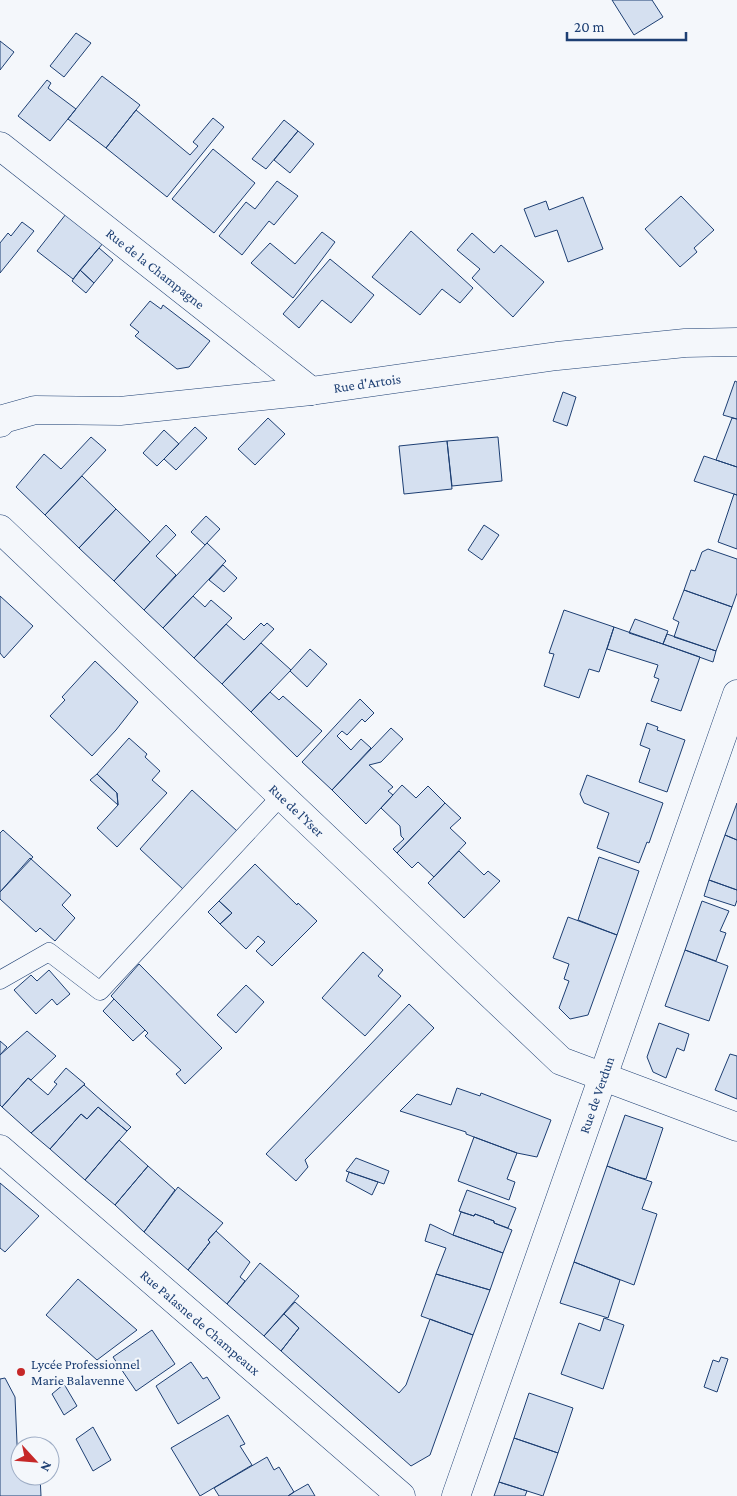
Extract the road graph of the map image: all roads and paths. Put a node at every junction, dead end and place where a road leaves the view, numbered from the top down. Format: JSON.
{"nodes":[{"id":1,"x":0,"y":146,"type":"edge"},
{"id":2,"x":737,"y":342,"type":"edge"},
{"id":3,"x":311,"y":390,"type":"junction"},
{"id":4,"x":0,"y":422,"type":"edge"},
{"id":5,"x":0,"y":529,"type":"edge"},
{"id":6,"x":737,"y":694,"type":"edge"},
{"id":7,"x":282,"y":795,"type":"junction"},
{"id":8,"x":0,"y":980,"type":"edge"},
{"id":9,"x":602,"y":1076,"type":"junction"},
{"id":10,"x":737,"y":1127,"type":"edge"},
{"id":11,"x":0,"y":1149,"type":"edge"},
{"id":12,"x":401,"y":1496,"type":"edge"},
{"id":13,"x":456,"y":1496,"type":"edge"}],
"edges":[{"from":1,"to":3,"type":"street","name":"Rue de la Champagne"},
{"from":2,"to":3,"type":"street","name":"Rue d'Artois"},
{"from":3,"to":4,"type":"street","name":"Rue d'Artois"},
{"from":5,"to":7,"type":"street","name":"Rue de l'Yser"},
{"from":6,"to":9,"type":"street","name":"Rue de Verdun"},
{"from":7,"to":8,"type":"lane"},
{"from":7,"to":9,"type":"street","name":"Rue de l'Yser"},
{"from":9,"to":10,"type":"street","name":"Rue de l'Yser"},
{"from":9,"to":13,"type":"street","name":"Rue de Verdun"},
{"from":11,"to":12,"type":"street","name":"Rue Palasne de Champeaux"}]}
